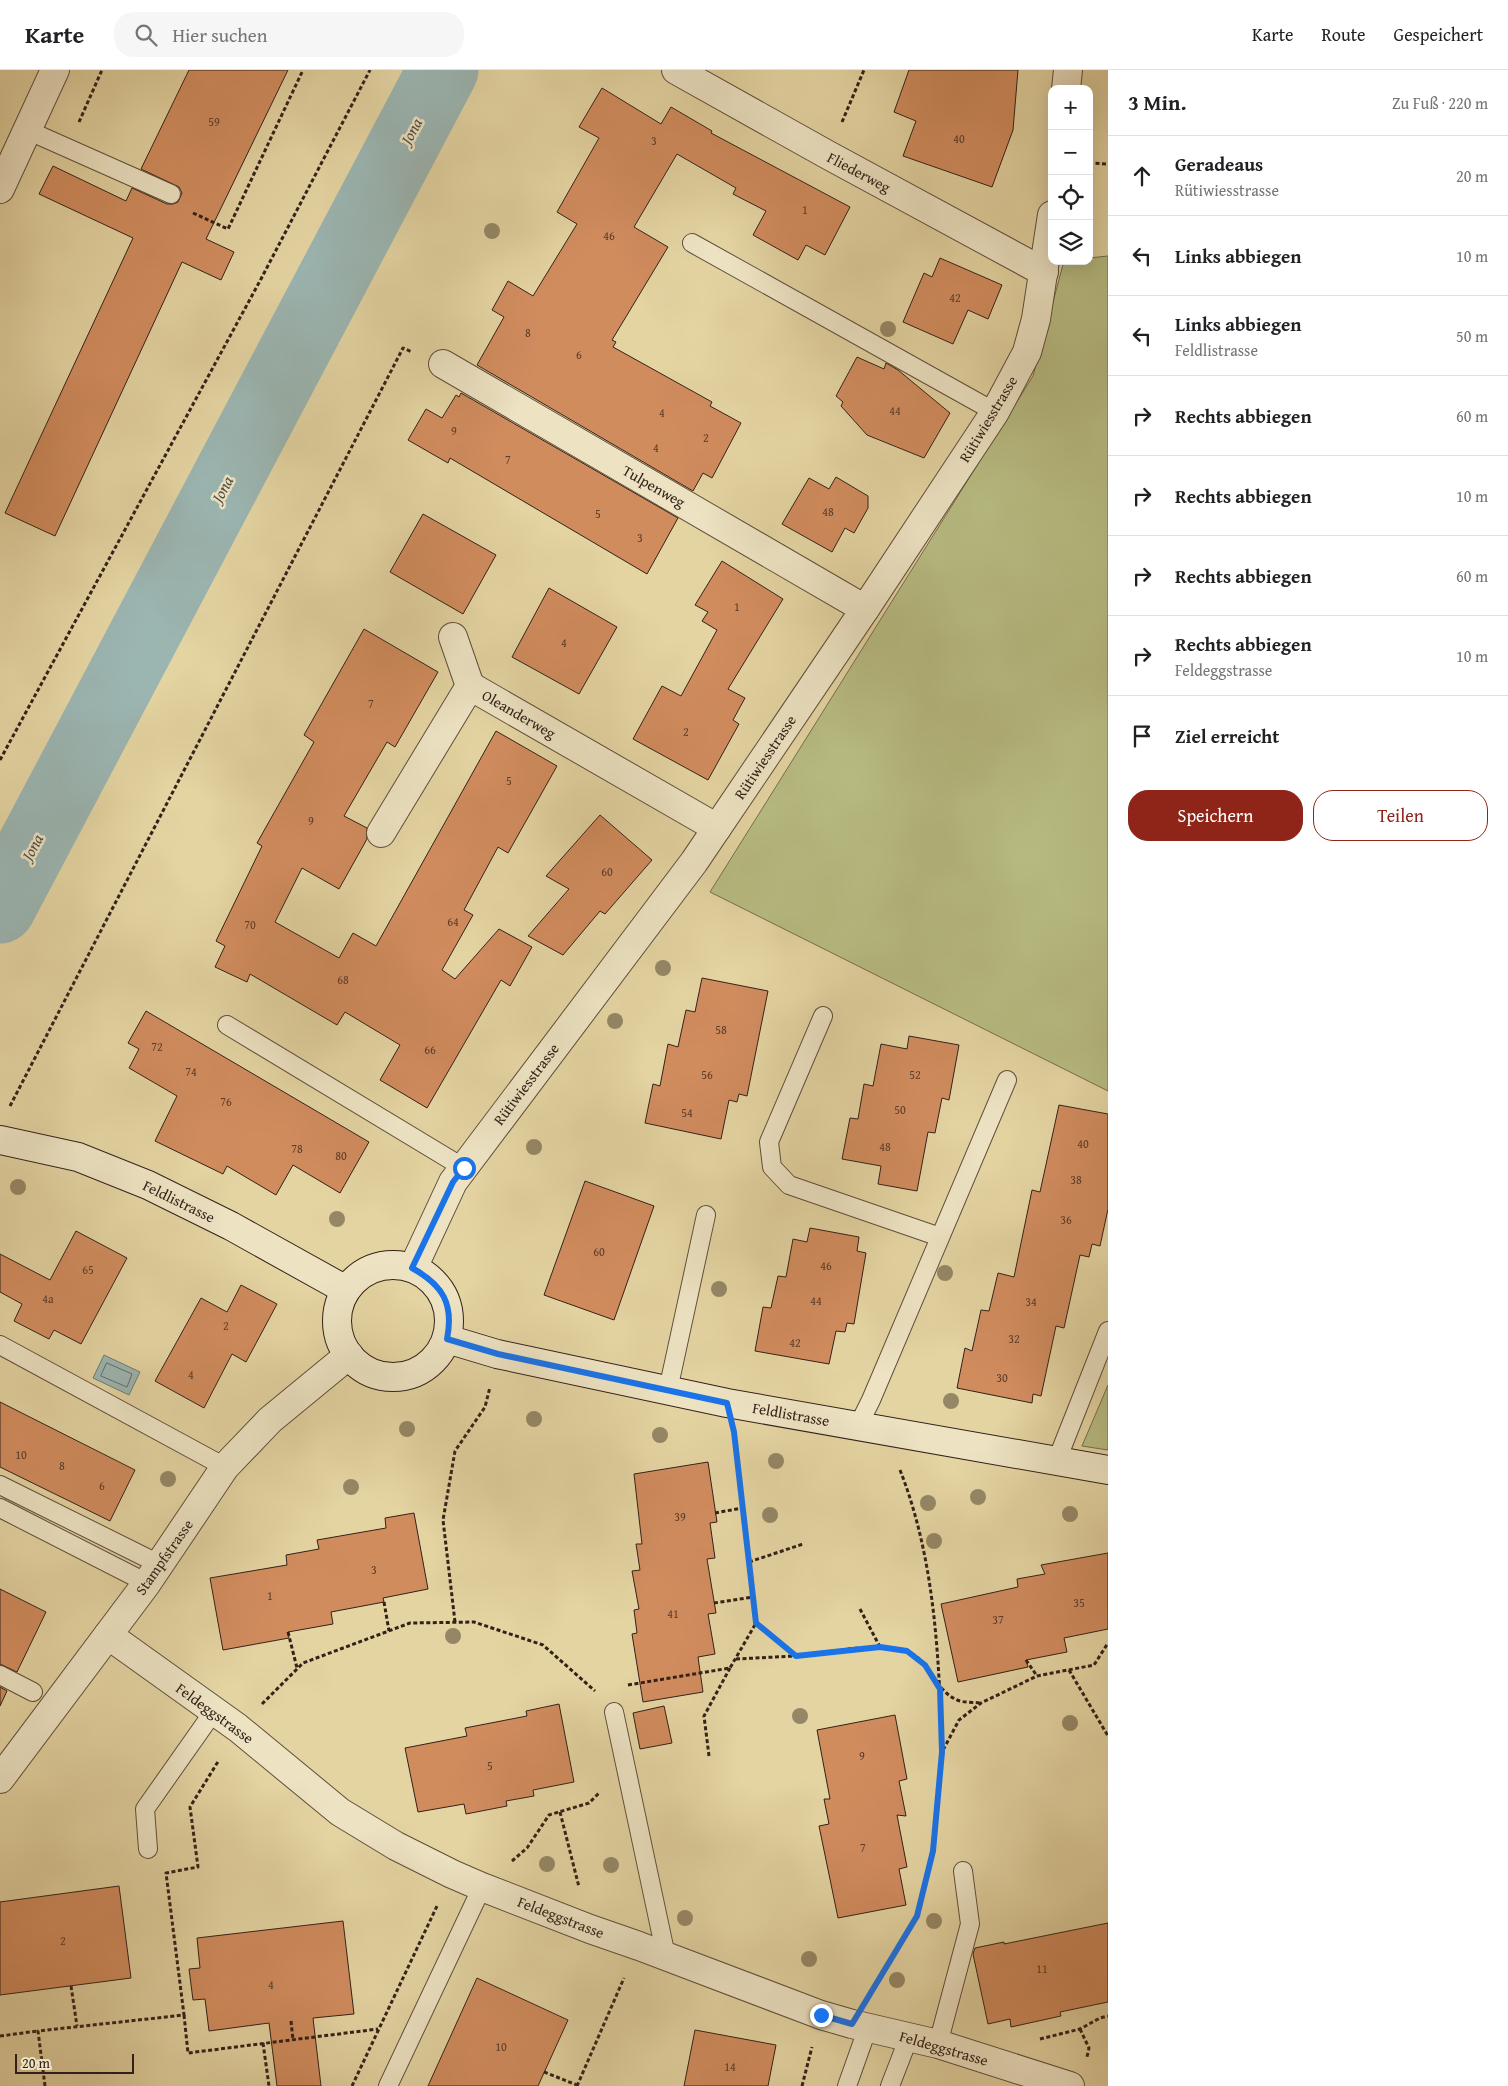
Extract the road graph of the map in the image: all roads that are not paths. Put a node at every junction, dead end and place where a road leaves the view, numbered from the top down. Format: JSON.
{"nodes":[{"id":1,"x":55,"y":70,"type":"edge"},
{"id":2,"x":676,"y":70,"type":"edge"},
{"id":3,"x":1068,"y":70,"type":"edge"},
{"id":4,"x":1066,"y":85,"type":"edge"},
{"id":5,"x":27,"y":130,"type":"junction"},
{"id":6,"x":0,"y":189,"type":"edge"},
{"id":7,"x":171,"y":194,"type":"road end"},
{"id":8,"x":1051,"y":220,"type":"edge"},
{"id":9,"x":692,"y":243,"type":"dead end"},
{"id":10,"x":1044,"y":272,"type":"junction"},
{"id":11,"x":443,"y":364,"type":"road end"},
{"id":12,"x":995,"y":412,"type":"junction"},
{"id":13,"x":866,"y":609,"type":"junction"},
{"id":14,"x":453,"y":637,"type":"dead end"},
{"id":15,"x":470,"y":686,"type":"junction"},
{"id":16,"x":717,"y":828,"type":"junction"},
{"id":17,"x":381,"y":833,"type":"dead end"},
{"id":18,"x":823,"y":1016,"type":"dead end"},
{"id":19,"x":227,"y":1025,"type":"dead end"},
{"id":20,"x":1007,"y":1080,"type":"dead end"},
{"id":21,"x":0,"y":1140,"type":"edge"},
{"id":22,"x":464,"y":1168,"type":"junction"},
{"id":23,"x":706,"y":1215,"type":"dead end"},
{"id":24,"x":940,"y":1237,"type":"junction"},
{"id":25,"x":412,"y":1268,"type":"junction"},
{"id":26,"x":346,"y":1290,"type":"junction"},
{"id":27,"x":1108,"y":1331,"type":"edge"},
{"id":28,"x":447,"y":1339,"type":"junction"},
{"id":29,"x":0,"y":1345,"type":"edge"},
{"id":30,"x":349,"y":1355,"type":"junction"},
{"id":31,"x":668,"y":1390,"type":"junction"},
{"id":32,"x":858,"y":1426,"type":"junction"},
{"id":33,"x":1057,"y":1460,"type":"junction"},
{"id":34,"x":226,"y":1467,"type":"junction"},
{"id":35,"x":1108,"y":1470,"type":"edge"},
{"id":36,"x":0,"y":1486,"type":"edge"},
{"id":37,"x":0,"y":1508,"type":"edge"},
{"id":38,"x":153,"y":1574,"type":"junction"},
{"id":39,"x":108,"y":1635,"type":"junction"},
{"id":40,"x":0,"y":1675,"type":"edge"},
{"id":41,"x":33,"y":1692,"type":"dead end"},
{"id":42,"x":214,"y":1712,"type":"junction"},
{"id":43,"x":614,"y":1712,"type":"dead end"},
{"id":44,"x":0,"y":1778,"type":"edge"},
{"id":45,"x":148,"y":1849,"type":"dead end"},
{"id":46,"x":963,"y":1871,"type":"dead end"},
{"id":47,"x":482,"y":1887,"type":"junction"},
{"id":48,"x":666,"y":1956,"type":"junction"},
{"id":49,"x":860,"y":2026,"type":"junction"},
{"id":50,"x":909,"y":2037,"type":"junction"},
{"id":51,"x":938,"y":2044,"type":"junction"},
{"id":52,"x":388,"y":2086,"type":"edge"},
{"id":53,"x":847,"y":2086,"type":"edge"},
{"id":54,"x":890,"y":2086,"type":"edge"},
{"id":55,"x":1070,"y":2086,"type":"edge"}],
"edges":[{"from":1,"to":5,"type":"street"},
{"from":2,"to":10,"type":"street","name":"Fliederweg"},
{"from":3,"to":4,"type":"street"},
{"from":5,"to":6,"type":"street"},
{"from":5,"to":7,"type":"lane"},
{"from":8,"to":10,"type":"street","name":"Rütiwiesstrasse"},
{"from":9,"to":12,"type":"lane"},
{"from":10,"to":12,"type":"street","name":"Rütiwiesstrasse"},
{"from":11,"to":13,"type":"street","name":"Tulpenweg"},
{"from":12,"to":13,"type":"street","name":"Rütiwiesstrasse"},
{"from":13,"to":16,"type":"street","name":"Rütiwiesstrasse"},
{"from":14,"to":15,"type":"street"},
{"from":15,"to":16,"type":"street","name":"Oleanderweg"},
{"from":15,"to":17,"type":"street","name":"Oleanderweg"},
{"from":16,"to":22,"type":"street","name":"Rütiwiesstrasse"},
{"from":18,"to":24,"type":"lane"},
{"from":19,"to":22,"type":"lane"},
{"from":20,"to":24,"type":"lane"},
{"from":21,"to":26,"type":"street","name":"Feldlistrasse"},
{"from":22,"to":25,"type":"street","name":"Rütiwiesstrasse"},
{"from":23,"to":31,"type":"lane"},
{"from":24,"to":32,"type":"lane"},
{"from":25,"to":26,"type":"street"},
{"from":25,"to":28,"type":"street"},
{"from":26,"to":30,"type":"street"},
{"from":27,"to":33,"type":"lane"},
{"from":28,"to":30,"type":"street"},
{"from":28,"to":31,"type":"street","name":"Feldlistrasse"},
{"from":29,"to":34,"type":"lane"},
{"from":30,"to":34,"type":"street","name":"Stampfstrasse"},
{"from":31,"to":32,"type":"street","name":"Feldlistrasse"},
{"from":32,"to":33,"type":"street","name":"Feldlistrasse"},
{"from":33,"to":35,"type":"street","name":"Feldlistrasse"},
{"from":34,"to":38,"type":"street","name":"Stampfstrasse"},
{"from":36,"to":38,"type":"lane"},
{"from":37,"to":38,"type":"lane"},
{"from":38,"to":39,"type":"street","name":"Stampfstrasse"},
{"from":39,"to":42,"type":"street","name":"Feldeggstrasse"},
{"from":39,"to":44,"type":"street","name":"Stampfstrasse"},
{"from":40,"to":41,"type":"lane"},
{"from":42,"to":45,"type":"lane"},
{"from":42,"to":47,"type":"street","name":"Feldeggstrasse"},
{"from":43,"to":48,"type":"lane"},
{"from":46,"to":51,"type":"lane"},
{"from":47,"to":48,"type":"street","name":"Feldeggstrasse"},
{"from":47,"to":52,"type":"lane"},
{"from":48,"to":49,"type":"street","name":"Feldeggstrasse"},
{"from":49,"to":50,"type":"street","name":"Feldeggstrasse"},
{"from":49,"to":53,"type":"lane"},
{"from":50,"to":51,"type":"street","name":"Feldeggstrasse"},
{"from":50,"to":54,"type":"lane"},
{"from":51,"to":55,"type":"street","name":"Feldeggstrasse"}]}
